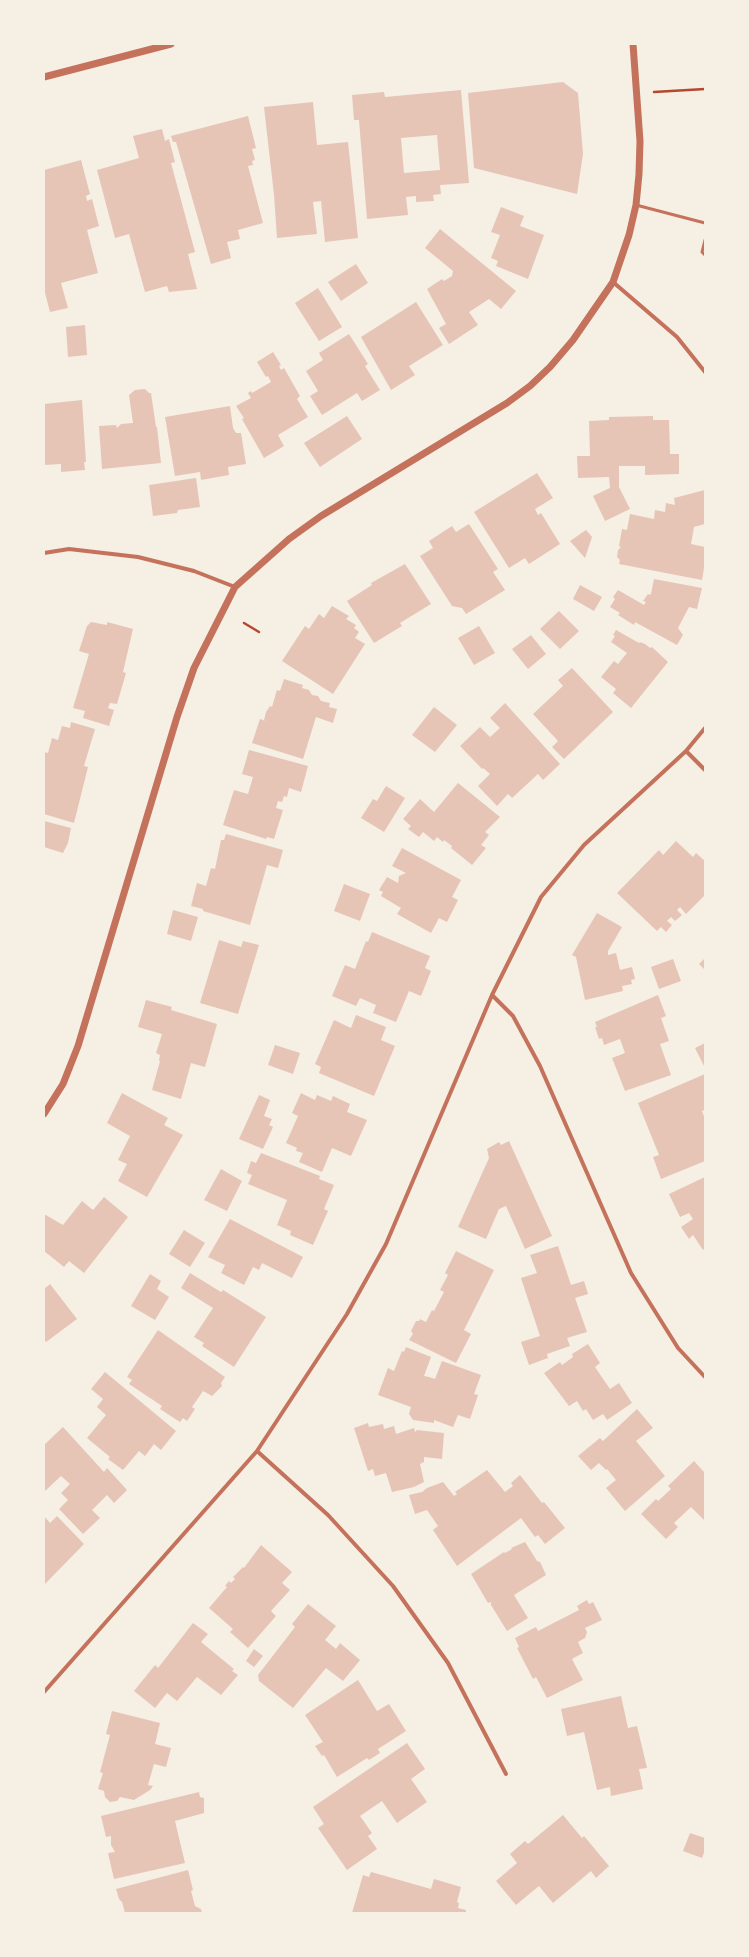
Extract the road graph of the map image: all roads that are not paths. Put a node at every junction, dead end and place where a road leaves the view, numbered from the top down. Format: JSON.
{"nodes":[{"id":1,"x":171,"y":44,"type":"edge"},
{"id":2,"x":633,"y":44,"type":"edge"},
{"id":3,"x":44,"y":77,"type":"edge"},
{"id":4,"x":636,"y":205,"type":"junction"},
{"id":5,"x":705,"y":223,"type":"edge"},
{"id":6,"x":705,"y":240,"type":"edge"},
{"id":7,"x":705,"y":255,"type":"edge"},
{"id":8,"x":613,"y":282,"type":"junction"},
{"id":9,"x":705,"y":372,"type":"edge"},
{"id":10,"x":44,"y":554,"type":"edge"},
{"id":11,"x":235,"y":587,"type":"junction"},
{"id":12,"x":705,"y":728,"type":"edge"},
{"id":13,"x":686,"y":751,"type":"junction"},
{"id":14,"x":705,"y":770,"type":"edge"},
{"id":15,"x":492,"y":995,"type":"junction"},
{"id":16,"x":44,"y":1114,"type":"edge"},
{"id":17,"x":705,"y":1378,"type":"edge"},
{"id":18,"x":257,"y":1451,"type":"junction"},
{"id":19,"x":44,"y":1692,"type":"edge"},
{"id":20,"x":506,"y":1774,"type":"dead end"}],
"edges":[{"from":1,"to":3,"type":"street"},
{"from":2,"to":4,"type":"street"},
{"from":4,"to":5,"type":"lane"},
{"from":4,"to":8,"type":"street"},
{"from":6,"to":7,"type":"lane"},
{"from":8,"to":9,"type":"street"},
{"from":8,"to":11,"type":"street"},
{"from":10,"to":11,"type":"street"},
{"from":11,"to":16,"type":"street"},
{"from":12,"to":13,"type":"street"},
{"from":13,"to":14,"type":"street"},
{"from":13,"to":15,"type":"street"},
{"from":15,"to":17,"type":"street"},
{"from":15,"to":18,"type":"street"},
{"from":18,"to":19,"type":"street"},
{"from":18,"to":20,"type":"street"}]}
